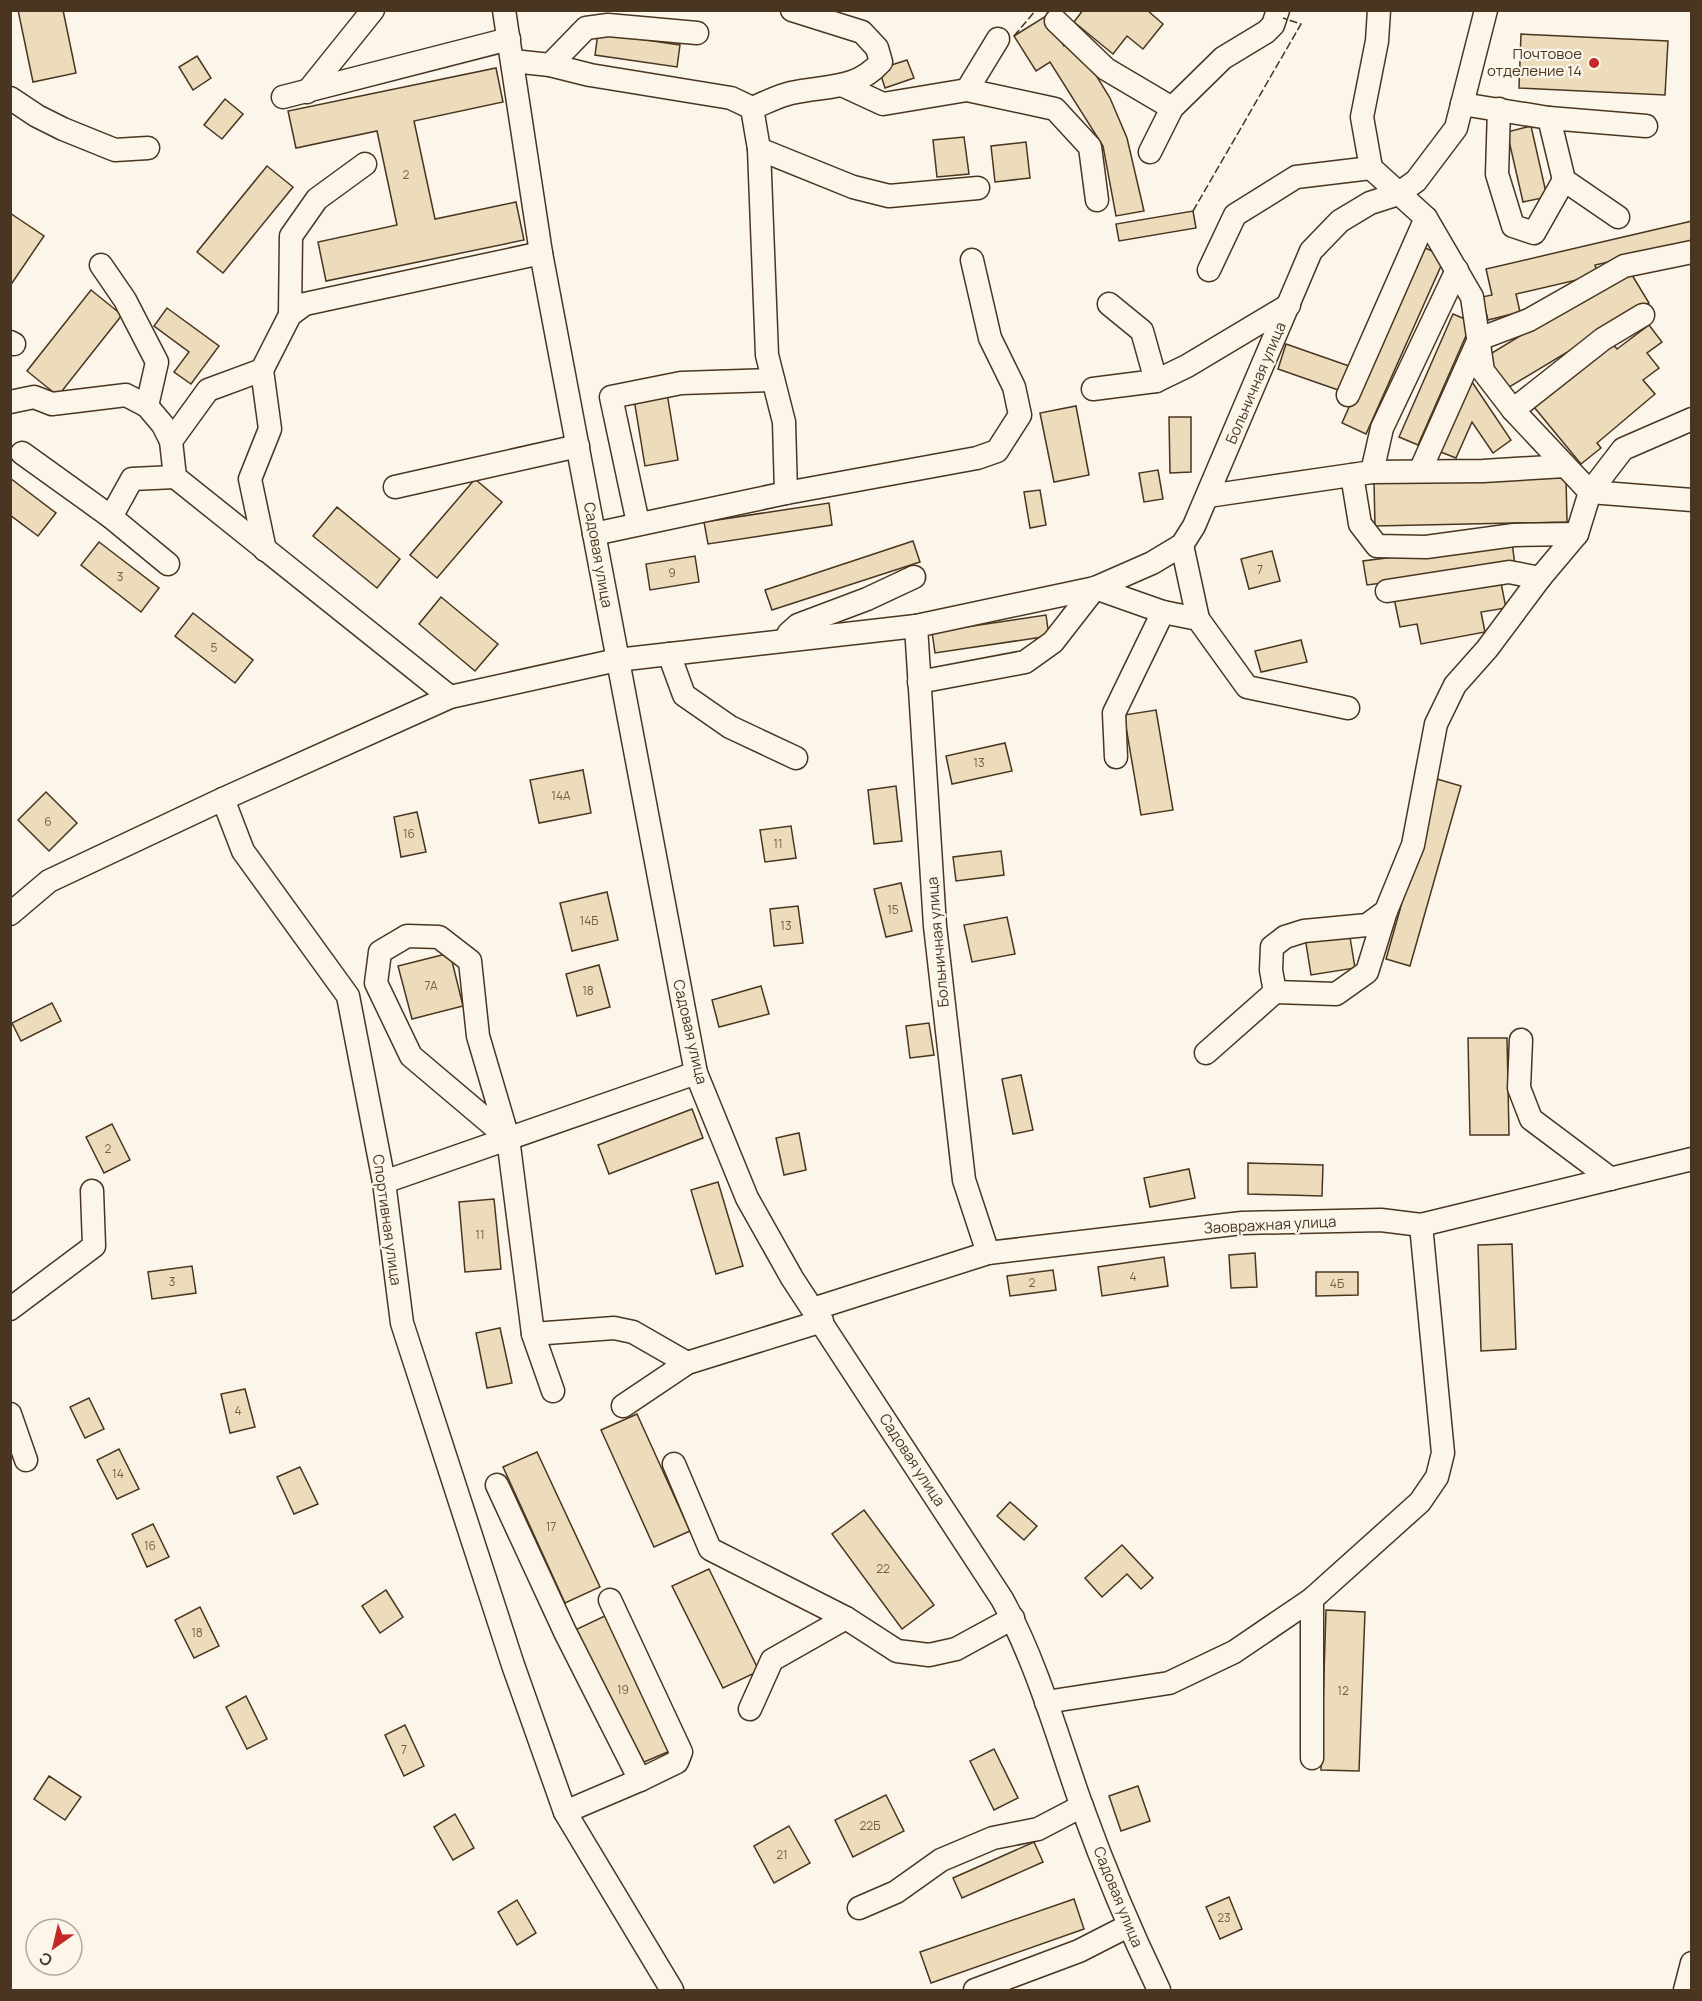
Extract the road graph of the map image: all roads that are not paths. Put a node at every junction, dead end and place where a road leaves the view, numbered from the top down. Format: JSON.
{"nodes":[{"id":1,"x":373,"y":10,"type":"edge"},
{"id":2,"x":504,"y":10,"type":"edge"},
{"id":3,"x":792,"y":10,"type":"edge"},
{"id":4,"x":1278,"y":10,"type":"edge"},
{"id":5,"x":1379,"y":10,"type":"edge"},
{"id":6,"x":1486,"y":10,"type":"edge"},
{"id":7,"x":1056,"y":21,"type":"dead end"},
{"id":8,"x":697,"y":33,"type":"dead end"},
{"id":9,"x":509,"y":39,"type":"junction"},
{"id":10,"x":998,"y":39,"type":"dead end"},
{"id":11,"x":513,"y":62,"type":"junction"},
{"id":12,"x":550,"y":66,"type":"junction"},
{"id":13,"x":844,"y":86,"type":"junction"},
{"id":14,"x":967,"y":90,"type":"junction"},
{"id":15,"x":307,"y":92,"type":"junction"},
{"id":16,"x":283,"y":97,"type":"dead end"},
{"id":17,"x":10,"y":98,"type":"edge"},
{"id":18,"x":1462,"y":104,"type":"junction"},
{"id":19,"x":752,"y":108,"type":"junction"},
{"id":20,"x":1172,"y":108,"type":"junction"},
{"id":21,"x":1499,"y":110,"type":"junction"},
{"id":22,"x":1549,"y":118,"type":"junction"},
{"id":23,"x":1646,"y":126,"type":"dead end"},
{"id":24,"x":148,"y":148,"type":"dead end"},
{"id":25,"x":759,"y":149,"type":"junction"},
{"id":26,"x":1150,"y":152,"type":"dead end"},
{"id":27,"x":365,"y":164,"type":"dead end"},
{"id":28,"x":1371,"y":168,"type":"junction"},
{"id":29,"x":1564,"y":180,"type":"junction"},
{"id":30,"x":978,"y":188,"type":"dead end"},
{"id":31,"x":1398,"y":194,"type":"junction"},
{"id":32,"x":1097,"y":200,"type":"dead end"},
{"id":33,"x":1426,"y":218,"type":"junction"},
{"id":34,"x":1618,"y":218,"type":"dead end"},
{"id":35,"x":1692,"y":252,"type":"edge"},
{"id":36,"x":541,"y":253,"type":"junction"},
{"id":37,"x":972,"y":260,"type":"dead end"},
{"id":38,"x":101,"y":265,"type":"dead end"},
{"id":39,"x":1209,"y":270,"type":"dead end"},
{"id":40,"x":1457,"y":270,"type":"junction"},
{"id":41,"x":1110,"y":304,"type":"dead end"},
{"id":42,"x":1289,"y":305,"type":"junction"},
{"id":43,"x":290,"y":315,"type":"junction"},
{"id":44,"x":1643,"y":315,"type":"dead end"},
{"id":45,"x":1479,"y":339,"type":"junction"},
{"id":46,"x":262,"y":370,"type":"junction"},
{"id":47,"x":773,"y":380,"type":"junction"},
{"id":48,"x":1156,"y":381,"type":"junction"},
{"id":49,"x":1093,"y":389,"type":"dead end"},
{"id":50,"x":1348,"y":394,"type":"dead end"},
{"id":51,"x":10,"y":402,"type":"edge"},
{"id":52,"x":147,"y":406,"type":"junction"},
{"id":53,"x":1513,"y":410,"type":"junction"},
{"id":54,"x":1692,"y":418,"type":"edge"},
{"id":55,"x":171,"y":441,"type":"junction"},
{"id":56,"x":578,"y":446,"type":"junction"},
{"id":57,"x":22,"y":453,"type":"dead end"},
{"id":58,"x":1565,"y":466,"type":"junction"},
{"id":59,"x":1420,"y":471,"type":"junction"},
{"id":60,"x":1362,"y":473,"type":"junction"},
{"id":61,"x":175,"y":477,"type":"junction"},
{"id":62,"x":395,"y":487,"type":"dead end"},
{"id":63,"x":1590,"y":492,"type":"junction"},
{"id":64,"x":786,"y":493,"type":"junction"},
{"id":65,"x":1208,"y":496,"type":"junction"},
{"id":66,"x":1692,"y":500,"type":"edge"},
{"id":67,"x":111,"y":517,"type":"junction"},
{"id":68,"x":638,"y":524,"type":"junction"},
{"id":69,"x":594,"y":534,"type":"junction"},
{"id":70,"x":1576,"y":534,"type":"junction"},
{"id":71,"x":1182,"y":545,"type":"junction"},
{"id":72,"x":265,"y":550,"type":"junction"},
{"id":73,"x":168,"y":564,"type":"dead end"},
{"id":74,"x":914,"y":577,"type":"dead end"},
{"id":75,"x":1540,"y":578,"type":"junction"},
{"id":76,"x":1095,"y":588,"type":"junction"},
{"id":77,"x":1387,"y":591,"type":"dead end"},
{"id":78,"x":1163,"y":612,"type":"junction"},
{"id":79,"x":1198,"y":619,"type":"junction"},
{"id":80,"x":916,"y":626,"type":"junction"},
{"id":81,"x":785,"y":640,"type":"junction"},
{"id":82,"x":669,"y":654,"type":"junction"},
{"id":83,"x":617,"y":660,"type":"junction"},
{"id":84,"x":919,"y":682,"type":"junction"},
{"id":85,"x":450,"y":697,"type":"junction"},
{"id":86,"x":1348,"y":708,"type":"dead end"},
{"id":87,"x":1116,"y":757,"type":"dead end"},
{"id":88,"x":796,"y":758,"type":"dead end"},
{"id":89,"x":223,"y":799,"type":"junction"},
{"id":90,"x":1386,"y":911,"type":"junction"},
{"id":91,"x":10,"y":914,"type":"edge"},
{"id":92,"x":1275,"y":992,"type":"junction"},
{"id":93,"x":1521,"y":1040,"type":"dead end"},
{"id":94,"x":1206,"y":1053,"type":"dead end"},
{"id":95,"x":696,"y":1072,"type":"junction"},
{"id":96,"x":508,"y":1138,"type":"junction"},
{"id":97,"x":1692,"y":1159,"type":"edge"},
{"id":98,"x":1611,"y":1179,"type":"junction"},
{"id":99,"x":384,"y":1182,"type":"junction"},
{"id":100,"x":92,"y":1191,"type":"dead end"},
{"id":101,"x":1421,"y":1225,"type":"junction"},
{"id":102,"x":988,"y":1253,"type":"junction"},
{"id":103,"x":10,"y":1309,"type":"edge"},
{"id":104,"x":818,"y":1315,"type":"junction"},
{"id":105,"x":533,"y":1334,"type":"junction"},
{"id":106,"x":687,"y":1363,"type":"junction"},
{"id":107,"x":553,"y":1391,"type":"dead end"},
{"id":108,"x":622,"y":1406,"type":"dead end"},
{"id":109,"x":10,"y":1414,"type":"edge"},
{"id":110,"x":26,"y":1460,"type":"dead end"},
{"id":111,"x":674,"y":1464,"type":"dead end"},
{"id":112,"x":497,"y":1485,"type":"dead end"},
{"id":113,"x":1312,"y":1599,"type":"junction"},
{"id":114,"x":610,"y":1600,"type":"dead end"},
{"id":115,"x":846,"y":1618,"type":"junction"},
{"id":116,"x":1013,"y":1618,"type":"junction"},
{"id":117,"x":1046,"y":1702,"type":"junction"},
{"id":118,"x":750,"y":1708,"type":"dead end"},
{"id":119,"x":1312,"y":1758,"type":"dead end"},
{"id":120,"x":640,"y":1780,"type":"junction"},
{"id":121,"x":1082,"y":1806,"type":"junction"},
{"id":122,"x":566,"y":1812,"type":"junction"},
{"id":123,"x":859,"y":1908,"type":"dead end"},
{"id":124,"x":1128,"y":1926,"type":"junction"},
{"id":125,"x":1692,"y":1963,"type":"edge"},
{"id":126,"x":672,"y":1990,"type":"edge"},
{"id":127,"x":975,"y":1990,"type":"edge"},
{"id":128,"x":1159,"y":1990,"type":"edge"},
{"id":129,"x":1685,"y":1990,"type":"edge"}],
"edges":[{"from":1,"to":15,"type":"street"},
{"from":2,"to":9,"type":"street","name":"Садовая улица"},
{"from":3,"to":13,"type":"street"},
{"from":4,"to":20,"type":"street"},
{"from":5,"to":28,"type":"street"},
{"from":6,"to":18,"type":"street","name":"Больничная улица"},
{"from":7,"to":20,"type":"street"},
{"from":8,"to":12,"type":"street"},
{"from":9,"to":11,"type":"street","name":"Садовая улица"},
{"from":9,"to":15,"type":"street"},
{"from":10,"to":14,"type":"street"},
{"from":11,"to":12,"type":"street"},
{"from":11,"to":36,"type":"street","name":"Садовая улица"},
{"from":12,"to":19,"type":"street"},
{"from":13,"to":14,"type":"street"},
{"from":13,"to":19,"type":"street"},
{"from":14,"to":32,"type":"street"},
{"from":15,"to":16,"type":"street"},
{"from":17,"to":24,"type":"street"},
{"from":18,"to":21,"type":"street"},
{"from":18,"to":31,"type":"street","name":"Больничная улица"},
{"from":19,"to":25,"type":"street"},
{"from":20,"to":26,"type":"street"},
{"from":21,"to":22,"type":"street"},
{"from":21,"to":29,"type":"street"},
{"from":22,"to":23,"type":"street"},
{"from":22,"to":29,"type":"street"},
{"from":25,"to":30,"type":"street"},
{"from":25,"to":47,"type":"street"},
{"from":27,"to":43,"type":"street"},
{"from":28,"to":31,"type":"street"},
{"from":28,"to":39,"type":"street"},
{"from":29,"to":34,"type":"street"},
{"from":31,"to":33,"type":"street"},
{"from":31,"to":42,"type":"street","name":"Больничная улица"},
{"from":33,"to":40,"type":"street"},
{"from":33,"to":50,"type":"street"},
{"from":35,"to":45,"type":"street"},
{"from":36,"to":43,"type":"street"},
{"from":36,"to":56,"type":"street","name":"Садовая улица"},
{"from":37,"to":64,"type":"street"},
{"from":38,"to":52,"type":"street"},
{"from":40,"to":45,"type":"street"},
{"from":40,"to":60,"type":"street"},
{"from":41,"to":48,"type":"street"},
{"from":42,"to":48,"type":"street"},
{"from":42,"to":65,"type":"street","name":"Больничная улица"},
{"from":43,"to":46,"type":"street"},
{"from":44,"to":53,"type":"street"},
{"from":45,"to":53,"type":"street"},
{"from":45,"to":59,"type":"street"},
{"from":46,"to":55,"type":"street"},
{"from":46,"to":72,"type":"street"},
{"from":47,"to":64,"type":"street"},
{"from":47,"to":68,"type":"street"},
{"from":48,"to":49,"type":"street"},
{"from":51,"to":52,"type":"street"},
{"from":52,"to":55,"type":"street"},
{"from":53,"to":58,"type":"street"},
{"from":54,"to":63,"type":"street"},
{"from":55,"to":61,"type":"street"},
{"from":56,"to":62,"type":"street"},
{"from":56,"to":69,"type":"street","name":"Садовая улица"},
{"from":57,"to":67,"type":"street"},
{"from":58,"to":59,"type":"street"},
{"from":58,"to":63,"type":"street"},
{"from":59,"to":60,"type":"street"},
{"from":60,"to":65,"type":"street"},
{"from":60,"to":70,"type":"street"},
{"from":61,"to":67,"type":"street"},
{"from":61,"to":72,"type":"street"},
{"from":63,"to":66,"type":"street"},
{"from":63,"to":70,"type":"street"},
{"from":64,"to":68,"type":"street"},
{"from":65,"to":71,"type":"street","name":"Больничная улица"},
{"from":67,"to":73,"type":"street"},
{"from":68,"to":69,"type":"street"},
{"from":69,"to":83,"type":"street","name":"Садовая улица"},
{"from":70,"to":75,"type":"street"},
{"from":71,"to":76,"type":"street","name":"Больничная улица"},
{"from":71,"to":79,"type":"street"},
{"from":72,"to":85,"type":"street"},
{"from":74,"to":81,"type":"street"},
{"from":75,"to":77,"type":"street"},
{"from":75,"to":90,"type":"street"},
{"from":76,"to":78,"type":"street"},
{"from":76,"to":80,"type":"street","name":"Больничная улица"},
{"from":76,"to":84,"type":"street"},
{"from":78,"to":79,"type":"street"},
{"from":78,"to":87,"type":"street"},
{"from":79,"to":86,"type":"street"},
{"from":80,"to":81,"type":"street","name":"Больничная улица"},
{"from":80,"to":84,"type":"street","name":"Больничная улица"},
{"from":81,"to":82,"type":"street","name":"Больничная улица"},
{"from":82,"to":83,"type":"street","name":"Больничная улица"},
{"from":82,"to":88,"type":"street"},
{"from":83,"to":85,"type":"street","name":"Больничная улица"},
{"from":83,"to":95,"type":"street","name":"Садовая улица"},
{"from":84,"to":102,"type":"street","name":"Больничная улица"},
{"from":85,"to":89,"type":"street","name":"Больничная улица"},
{"from":89,"to":91,"type":"street","name":"Больничная улица"},
{"from":89,"to":99,"type":"street","name":"Спортивная улица"},
{"from":90,"to":92,"type":"street"},
{"from":90,"to":92,"type":"street"},
{"from":92,"to":94,"type":"street"},
{"from":93,"to":98,"type":"street"},
{"from":95,"to":96,"type":"street"},
{"from":95,"to":104,"type":"street","name":"Садовая улица"},
{"from":96,"to":96,"type":"street"},
{"from":96,"to":99,"type":"street"},
{"from":96,"to":105,"type":"street"},
{"from":97,"to":98,"type":"street","name":"Заовражная улица"},
{"from":98,"to":101,"type":"street","name":"Заовражная улица"},
{"from":99,"to":122,"type":"street","name":"Спортивная улица"},
{"from":100,"to":103,"type":"street"},
{"from":101,"to":102,"type":"street","name":"Заовражная улица"},
{"from":101,"to":113,"type":"street"},
{"from":102,"to":104,"type":"street","name":"Заовражная улица"},
{"from":104,"to":106,"type":"street","name":"Заовражная улица"},
{"from":104,"to":116,"type":"street","name":"Садовая улица"},
{"from":105,"to":106,"type":"street"},
{"from":105,"to":107,"type":"street"},
{"from":106,"to":108,"type":"street","name":"Заовражная улица"},
{"from":109,"to":110,"type":"street"},
{"from":111,"to":115,"type":"street"},
{"from":112,"to":120,"type":"street"},
{"from":113,"to":117,"type":"street"},
{"from":113,"to":119,"type":"street"},
{"from":114,"to":120,"type":"street"},
{"from":115,"to":116,"type":"street"},
{"from":115,"to":118,"type":"street"},
{"from":116,"to":117,"type":"street","name":"Садовая улица"},
{"from":117,"to":121,"type":"street","name":"Садовая улица"},
{"from":120,"to":122,"type":"street"},
{"from":121,"to":123,"type":"street"},
{"from":121,"to":124,"type":"street","name":"Садовая улица"},
{"from":122,"to":126,"type":"street","name":"Спортивная улица"},
{"from":124,"to":127,"type":"street"},
{"from":124,"to":128,"type":"street","name":"Садовая улица"},
{"from":125,"to":129,"type":"street"}]}
